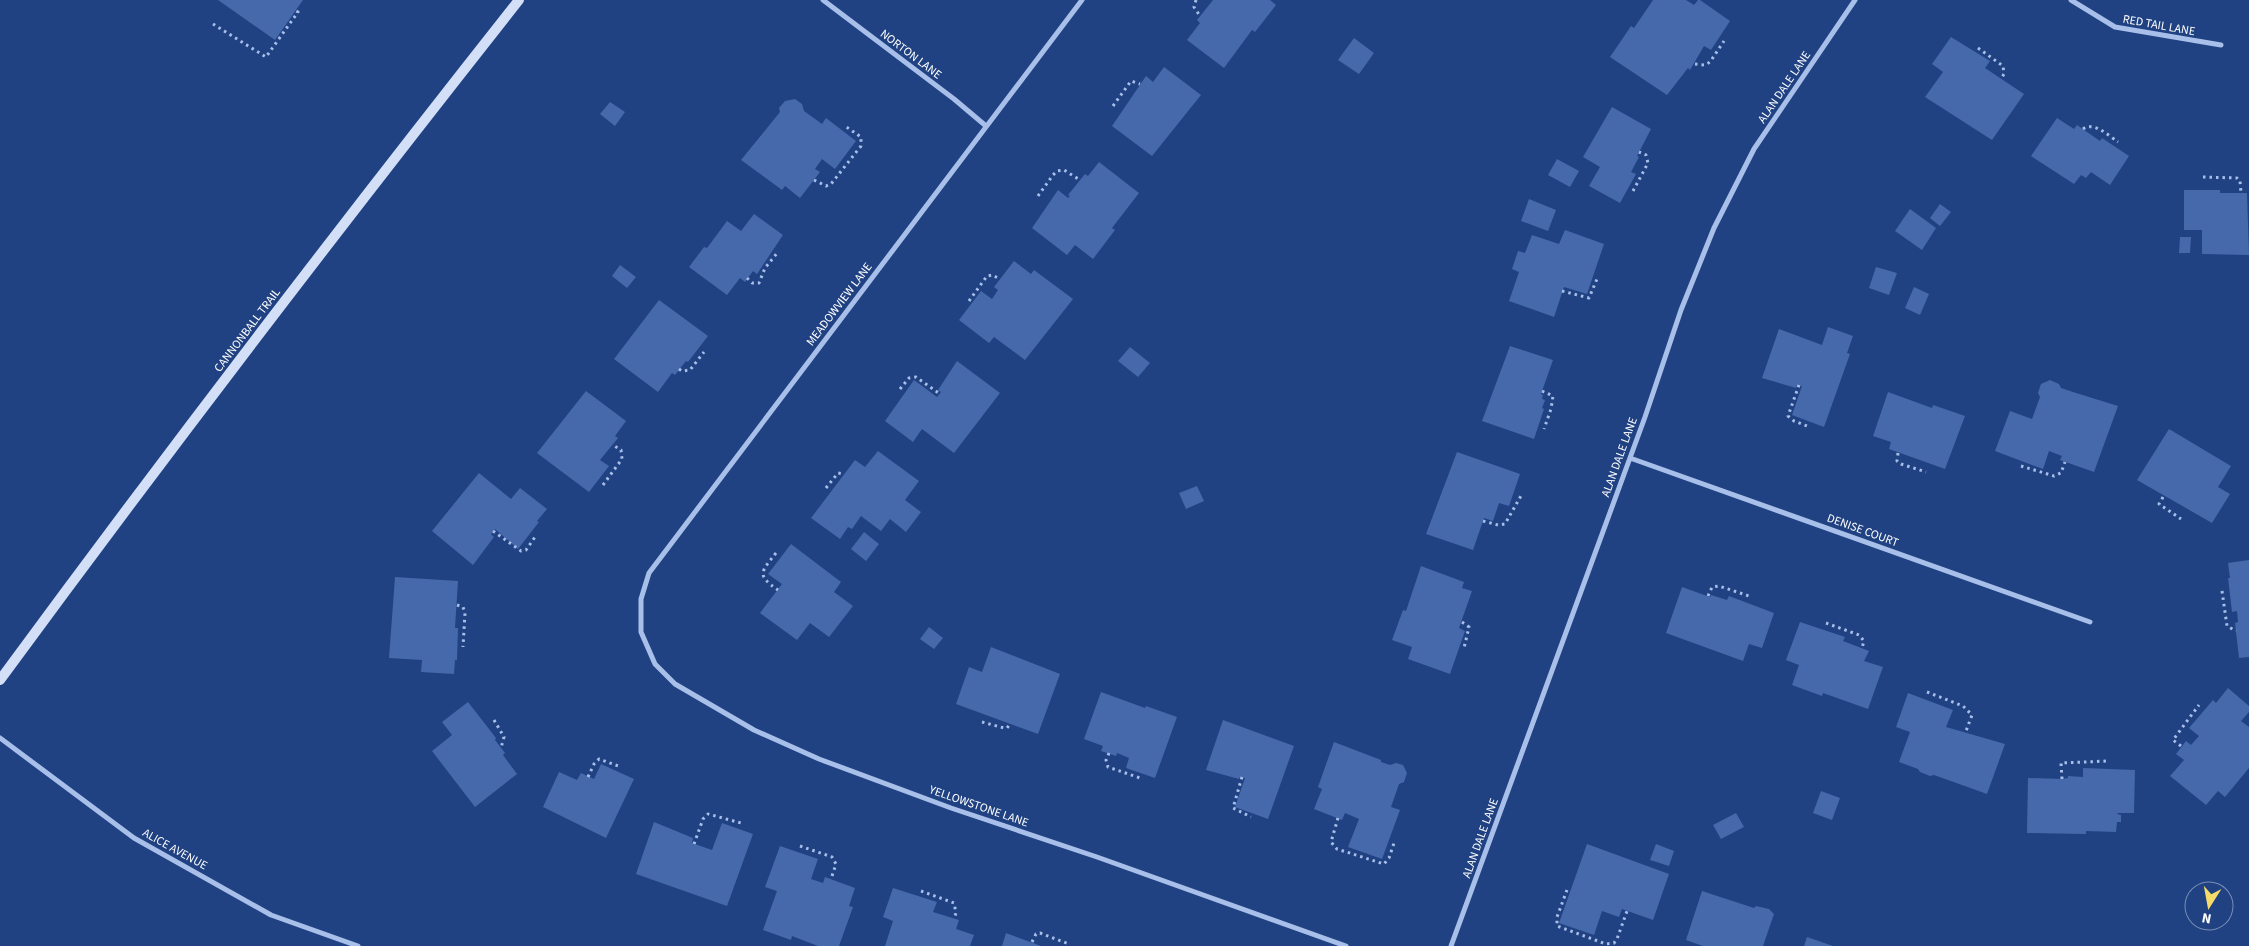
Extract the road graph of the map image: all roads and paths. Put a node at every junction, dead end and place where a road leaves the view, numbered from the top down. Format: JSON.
{"nodes":[{"id":1,"x":518,"y":0,"type":"edge"},
{"id":2,"x":823,"y":0,"type":"edge"},
{"id":3,"x":1082,"y":0,"type":"edge"},
{"id":4,"x":1196,"y":0,"type":"edge"},
{"id":5,"x":1855,"y":0,"type":"edge"},
{"id":6,"x":2071,"y":0,"type":"edge"},
{"id":7,"x":296,"y":11,"type":"dead end"},
{"id":8,"x":1200,"y":16,"type":"dead end"},
{"id":9,"x":213,"y":24,"type":"dead end"},
{"id":10,"x":1724,"y":40,"type":"dead end"},
{"id":11,"x":2221,"y":45,"type":"dead end"},
{"id":12,"x":1978,"y":48,"type":"dead end"},
{"id":13,"x":1695,"y":64,"type":"dead end"},
{"id":14,"x":2001,"y":79,"type":"dead end"},
{"id":15,"x":1140,"y":84,"type":"dead end"},
{"id":16,"x":1113,"y":106,"type":"dead end"},
{"id":17,"x":845,"y":126,"type":"dead end"},
{"id":18,"x":986,"y":126,"type":"junction"},
{"id":19,"x":2083,"y":129,"type":"dead end"},
{"id":20,"x":2118,"y":142,"type":"dead end"},
{"id":21,"x":1639,"y":152,"type":"dead end"},
{"id":22,"x":2203,"y":177,"type":"dead end"},
{"id":23,"x":814,"y":180,"type":"dead end"},
{"id":24,"x":1080,"y":180,"type":"dead end"},
{"id":25,"x":1633,"y":191,"type":"dead end"},
{"id":26,"x":2241,"y":193,"type":"dead end"},
{"id":27,"x":1038,"y":196,"type":"dead end"},
{"id":28,"x":778,"y":252,"type":"dead end"},
{"id":29,"x":747,"y":278,"type":"dead end"},
{"id":30,"x":1000,"y":279,"type":"dead end"},
{"id":31,"x":1597,"y":280,"type":"dead end"},
{"id":32,"x":1562,"y":291,"type":"dead end"},
{"id":33,"x":969,"y":301,"type":"dead end"},
{"id":34,"x":704,"y":352,"type":"dead end"},
{"id":35,"x":679,"y":369,"type":"dead end"},
{"id":36,"x":1799,"y":385,"type":"dead end"},
{"id":37,"x":900,"y":389,"type":"dead end"},
{"id":38,"x":1542,"y":391,"type":"dead end"},
{"id":39,"x":940,"y":394,"type":"dead end"},
{"id":40,"x":1808,"y":426,"type":"dead end"},
{"id":41,"x":1544,"y":428,"type":"dead end"},
{"id":42,"x":613,"y":445,"type":"dead end"},
{"id":43,"x":1898,"y":453,"type":"dead end"},
{"id":44,"x":1630,"y":458,"type":"junction"},
{"id":45,"x":2065,"y":462,"type":"dead end"},
{"id":46,"x":2022,"y":466,"type":"dead end"},
{"id":47,"x":1926,"y":472,"type":"dead end"},
{"id":48,"x":844,"y":474,"type":"dead end"},
{"id":49,"x":603,"y":485,"type":"dead end"},
{"id":50,"x":826,"y":488,"type":"dead end"},
{"id":51,"x":1522,"y":494,"type":"dead end"},
{"id":52,"x":2163,"y":496,"type":"dead end"},
{"id":53,"x":2180,"y":519,"type":"dead end"},
{"id":54,"x":1483,"y":521,"type":"dead end"},
{"id":55,"x":493,"y":531,"type":"dead end"},
{"id":56,"x":535,"y":537,"type":"dead end"},
{"id":57,"x":776,"y":553,"type":"dead end"},
{"id":58,"x":778,"y":590,"type":"dead end"},
{"id":59,"x":2222,"y":591,"type":"dead end"},
{"id":60,"x":1708,"y":596,"type":"dead end"},
{"id":61,"x":1752,"y":598,"type":"dead end"},
{"id":62,"x":457,"y":605,"type":"dead end"},
{"id":63,"x":1462,"y":622,"type":"dead end"},
{"id":64,"x":2090,"y":622,"type":"dead end"},
{"id":65,"x":1826,"y":623,"type":"dead end"},
{"id":66,"x":2236,"y":631,"type":"dead end"},
{"id":67,"x":641,"y":632,"type":"joint"},
{"id":68,"x":463,"y":647,"type":"dead end"},
{"id":69,"x":1464,"y":648,"type":"dead end"},
{"id":70,"x":1862,"y":648,"type":"dead end"},
{"id":71,"x":0,"y":680,"type":"edge"},
{"id":72,"x":1927,"y":692,"type":"dead end"},
{"id":73,"x":2199,"y":705,"type":"dead end"},
{"id":74,"x":494,"y":720,"type":"dead end"},
{"id":75,"x":982,"y":722,"type":"dead end"},
{"id":76,"x":1010,"y":724,"type":"dead end"},
{"id":77,"x":1966,"y":732,"type":"dead end"},
{"id":78,"x":0,"y":738,"type":"edge"},
{"id":79,"x":2181,"y":746,"type":"dead end"},
{"id":80,"x":501,"y":748,"type":"dead end"},
{"id":81,"x":1108,"y":754,"type":"dead end"},
{"id":82,"x":2108,"y":761,"type":"dead end"},
{"id":83,"x":621,"y":767,"type":"dead end"},
{"id":84,"x":588,"y":777,"type":"dead end"},
{"id":85,"x":1242,"y":777,"type":"dead end"},
{"id":86,"x":1140,"y":778,"type":"dead end"},
{"id":87,"x":2062,"y":779,"type":"dead end"},
{"id":88,"x":1251,"y":817,"type":"dead end"},
{"id":89,"x":1338,"y":818,"type":"dead end"},
{"id":90,"x":741,"y":824,"type":"dead end"},
{"id":91,"x":1394,"y":843,"type":"dead end"},
{"id":92,"x":694,"y":844,"type":"dead end"},
{"id":93,"x":800,"y":846,"type":"dead end"},
{"id":94,"x":831,"y":879,"type":"dead end"},
{"id":95,"x":1567,"y":890,"type":"dead end"},
{"id":96,"x":921,"y":891,"type":"dead end"},
{"id":97,"x":1627,"y":911,"type":"dead end"},
{"id":98,"x":954,"y":919,"type":"dead end"},
{"id":99,"x":1032,"y":942,"type":"dead end"},
{"id":100,"x":1068,"y":944,"type":"dead end"},
{"id":101,"x":358,"y":946,"type":"edge"},
{"id":102,"x":1346,"y":946,"type":"edge"},
{"id":103,"x":1451,"y":946,"type":"edge"}],
"edges":[{"from":1,"to":71,"type":"main road","name":"CANNONBALL TRAIL"},
{"from":2,"to":18,"type":"street","name":"NORTON LANE"},
{"from":3,"to":18,"type":"street","name":"MEADOWVIEW LANE"},
{"from":4,"to":8,"type":"path"},
{"from":5,"to":44,"type":"street","name":"ALAN DALE LANE"},
{"from":6,"to":11,"type":"street","name":"RED TAIL LANE"},
{"from":7,"to":9,"type":"path"},
{"from":10,"to":13,"type":"path"},
{"from":12,"to":14,"type":"path"},
{"from":15,"to":16,"type":"path"},
{"from":17,"to":23,"type":"path"},
{"from":18,"to":67,"type":"street","name":"MEADOWVIEW LANE"},
{"from":19,"to":20,"type":"path"},
{"from":21,"to":25,"type":"path"},
{"from":22,"to":26,"type":"path"},
{"from":24,"to":27,"type":"path"},
{"from":28,"to":29,"type":"path"},
{"from":30,"to":33,"type":"path"},
{"from":31,"to":32,"type":"path"},
{"from":34,"to":35,"type":"path"},
{"from":36,"to":40,"type":"path"},
{"from":37,"to":39,"type":"path"},
{"from":38,"to":41,"type":"path"},
{"from":42,"to":49,"type":"path"},
{"from":43,"to":47,"type":"path"},
{"from":44,"to":64,"type":"street","name":"DENISE COURT"},
{"from":44,"to":103,"type":"street","name":"ALAN DALE LANE"},
{"from":45,"to":46,"type":"path"},
{"from":48,"to":50,"type":"path"},
{"from":51,"to":54,"type":"path"},
{"from":52,"to":53,"type":"path"},
{"from":55,"to":56,"type":"path"},
{"from":57,"to":58,"type":"path"},
{"from":59,"to":66,"type":"path"},
{"from":60,"to":61,"type":"path"},
{"from":62,"to":68,"type":"path"},
{"from":63,"to":69,"type":"path"},
{"from":65,"to":70,"type":"path"},
{"from":67,"to":102,"type":"street","name":"YELLOWSTONE LANE"},
{"from":72,"to":77,"type":"path"},
{"from":73,"to":79,"type":"path"},
{"from":74,"to":80,"type":"path"},
{"from":75,"to":76,"type":"path"},
{"from":78,"to":101,"type":"street","name":"ALICE AVENUE"},
{"from":81,"to":86,"type":"path"},
{"from":82,"to":87,"type":"path"},
{"from":83,"to":84,"type":"path"},
{"from":85,"to":88,"type":"path"},
{"from":89,"to":91,"type":"path"},
{"from":90,"to":92,"type":"path"},
{"from":93,"to":94,"type":"path"},
{"from":95,"to":97,"type":"path"},
{"from":96,"to":98,"type":"path"},
{"from":99,"to":100,"type":"path"}]}
